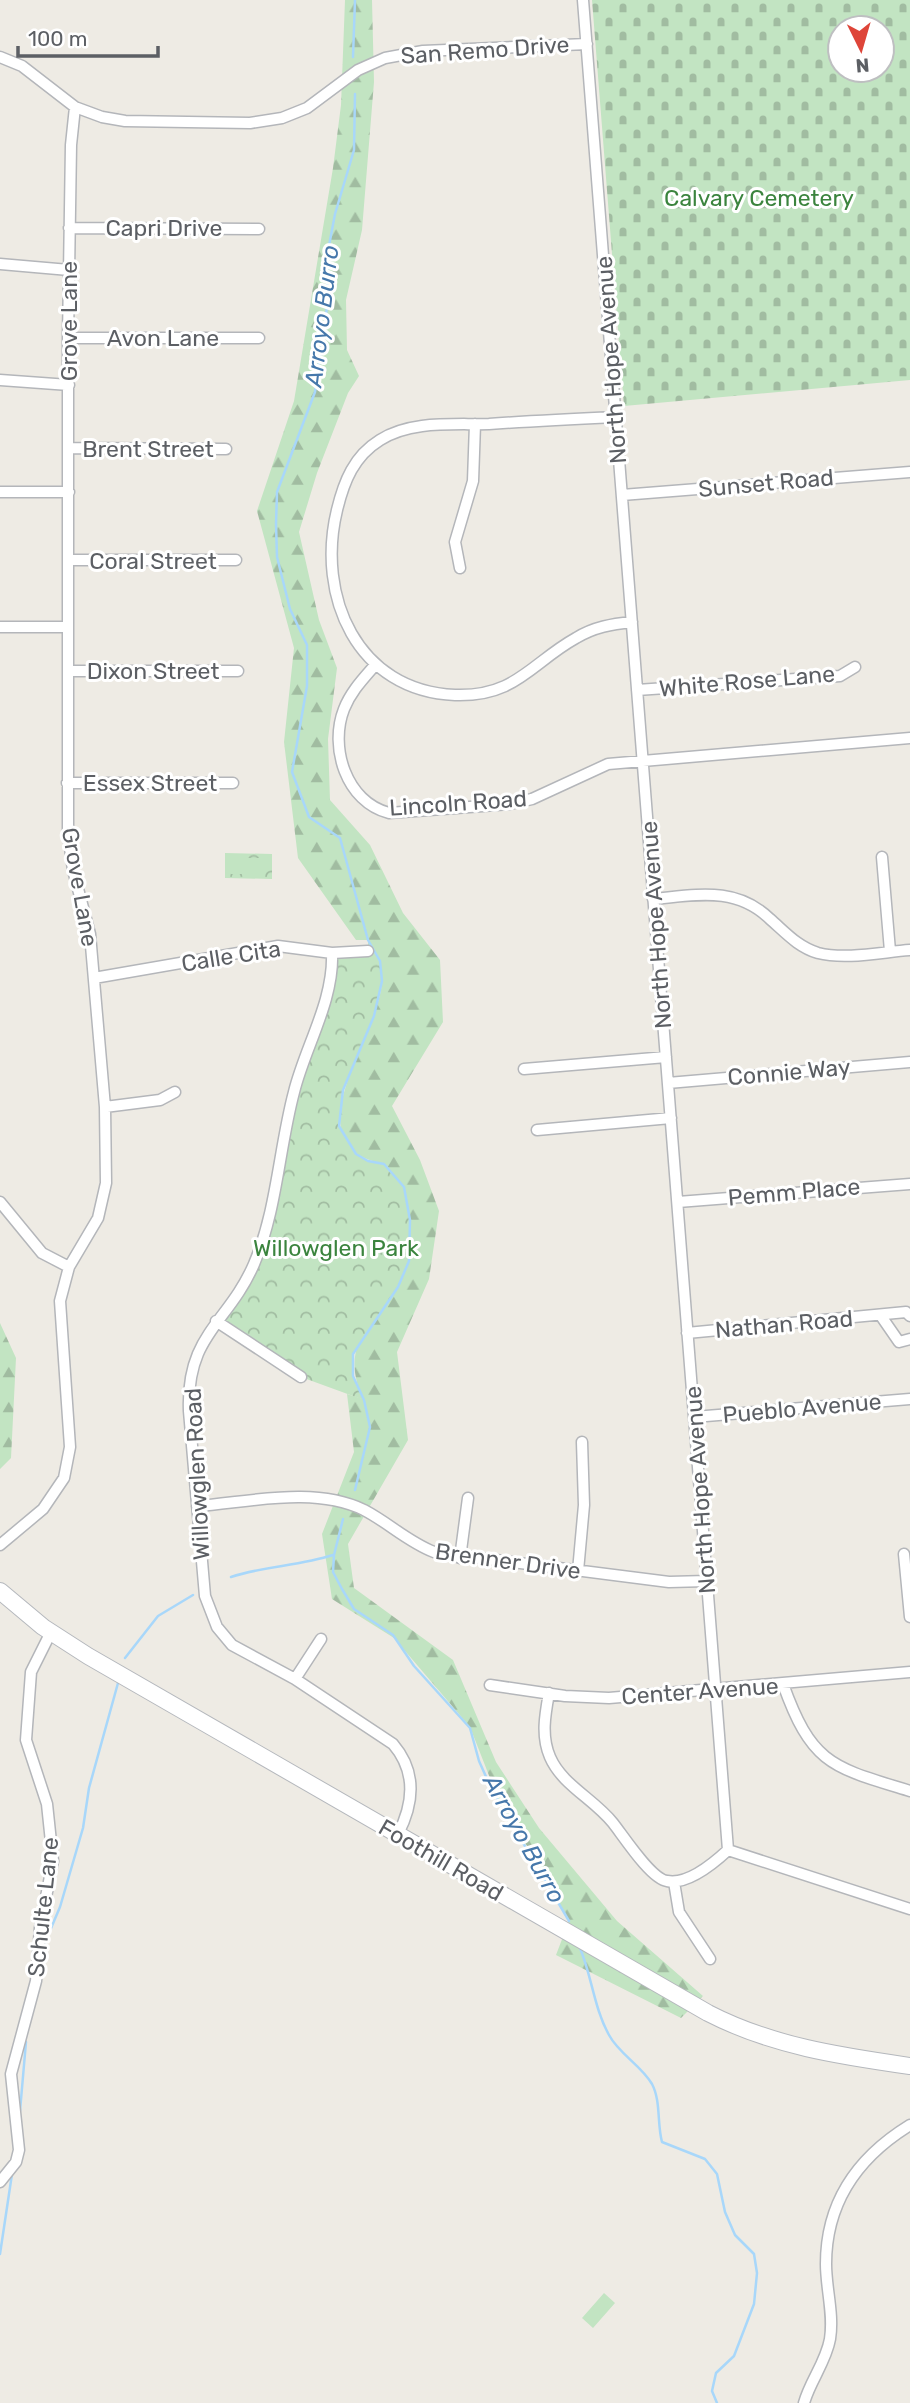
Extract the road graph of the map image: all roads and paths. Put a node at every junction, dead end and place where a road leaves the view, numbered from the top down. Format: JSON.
{"nodes":[{"id":1,"x":583,"y":0,"type":"edge"},
{"id":2,"x":587,"y":44,"type":"junction"},
{"id":3,"x":0,"y":57,"type":"edge"},
{"id":4,"x":75,"y":107,"type":"junction"},
{"id":5,"x":69,"y":228,"type":"junction"},
{"id":6,"x":259,"y":229,"type":"dead end"},
{"id":7,"x":0,"y":264,"type":"edge"},
{"id":8,"x":69,"y":270,"type":"junction"},
{"id":9,"x":68,"y":338,"type":"junction"},
{"id":10,"x":259,"y":338,"type":"dead end"},
{"id":11,"x":0,"y":380,"type":"edge"},
{"id":12,"x":69,"y":385,"type":"junction"},
{"id":13,"x":616,"y":417,"type":"junction"},
{"id":14,"x":475,"y":424,"type":"junction"},
{"id":15,"x":69,"y":448,"type":"junction"},
{"id":16,"x":226,"y":449,"type":"dead end"},
{"id":17,"x":910,"y":471,"type":"edge"},
{"id":18,"x":0,"y":492,"type":"edge"},
{"id":19,"x":69,"y":492,"type":"junction"},
{"id":20,"x":622,"y":495,"type":"junction"},
{"id":21,"x":236,"y":560,"type":"dead end"},
{"id":22,"x":69,"y":561,"type":"junction"},
{"id":23,"x":460,"y":568,"type":"dead end"},
{"id":24,"x":632,"y":622,"type":"junction"},
{"id":25,"x":68,"y":626,"type":"junction"},
{"id":26,"x":0,"y":627,"type":"edge"},
{"id":27,"x":376,"y":664,"type":"junction"},
{"id":28,"x":855,"y":667,"type":"dead end"},
{"id":29,"x":68,"y":671,"type":"junction"},
{"id":30,"x":238,"y":671,"type":"dead end"},
{"id":31,"x":637,"y":690,"type":"junction"},
{"id":32,"x":910,"y":738,"type":"edge"},
{"id":33,"x":643,"y":759,"type":"junction"},
{"id":34,"x":67,"y":783,"type":"junction"},
{"id":35,"x":233,"y":783,"type":"dead end"},
{"id":36,"x":882,"y":857,"type":"dead end"},
{"id":37,"x":653,"y":899,"type":"junction"},
{"id":38,"x":910,"y":950,"type":"edge"},
{"id":39,"x":368,"y":951,"type":"dead end"},
{"id":40,"x":890,"y":951,"type":"junction"},
{"id":41,"x":332,"y":953,"type":"junction"},
{"id":42,"x":94,"y":978,"type":"junction"},
{"id":43,"x":666,"y":1057,"type":"junction"},
{"id":44,"x":910,"y":1062,"type":"edge"},
{"id":45,"x":524,"y":1069,"type":"dead end"},
{"id":46,"x":668,"y":1083,"type":"junction"},
{"id":47,"x":175,"y":1091,"type":"dead end"},
{"id":48,"x":104,"y":1107,"type":"junction"},
{"id":49,"x":671,"y":1118,"type":"junction"},
{"id":50,"x":537,"y":1130,"type":"dead end"},
{"id":51,"x":910,"y":1184,"type":"edge"},
{"id":52,"x":0,"y":1202,"type":"edge"},
{"id":53,"x":678,"y":1202,"type":"junction"},
{"id":54,"x":69,"y":1267,"type":"junction"},
{"id":55,"x":881,"y":1316,"type":"junction"},
{"id":56,"x":910,"y":1316,"type":"edge"},
{"id":57,"x":216,"y":1321,"type":"junction"},
{"id":58,"x":687,"y":1333,"type":"junction"},
{"id":59,"x":910,"y":1339,"type":"edge"},
{"id":60,"x":300,"y":1377,"type":"dead end"},
{"id":61,"x":910,"y":1399,"type":"edge"},
{"id":62,"x":694,"y":1417,"type":"junction"},
{"id":63,"x":582,"y":1442,"type":"dead end"},
{"id":64,"x":468,"y":1498,"type":"dead end"},
{"id":65,"x":197,"y":1506,"type":"junction"},
{"id":66,"x":0,"y":1545,"type":"edge"},
{"id":67,"x":904,"y":1554,"type":"dead end"},
{"id":68,"x":460,"y":1558,"type":"junction"},
{"id":69,"x":578,"y":1571,"type":"junction"},
{"id":70,"x":707,"y":1581,"type":"junction"},
{"id":71,"x":0,"y":1591,"type":"edge"},
{"id":72,"x":910,"y":1617,"type":"edge"},
{"id":73,"x":51,"y":1632,"type":"junction"},
{"id":74,"x":321,"y":1639,"type":"dead end"},
{"id":75,"x":910,"y":1672,"type":"edge"},
{"id":76,"x":295,"y":1679,"type":"junction"},
{"id":77,"x":783,"y":1684,"type":"junction"},
{"id":78,"x":490,"y":1685,"type":"dead end"},
{"id":79,"x":715,"y":1689,"type":"junction"},
{"id":80,"x":549,"y":1693,"type":"junction"},
{"id":81,"x":910,"y":1791,"type":"edge"},
{"id":82,"x":398,"y":1835,"type":"junction"},
{"id":83,"x":728,"y":1850,"type":"junction"},
{"id":84,"x":674,"y":1882,"type":"junction"},
{"id":85,"x":910,"y":1909,"type":"edge"},
{"id":86,"x":710,"y":1959,"type":"dead end"},
{"id":87,"x":910,"y":2066,"type":"edge"},
{"id":88,"x":910,"y":2125,"type":"edge"},
{"id":89,"x":0,"y":2182,"type":"edge"},
{"id":90,"x":804,"y":2403,"type":"edge"}],
"edges":[{"from":1,"to":2,"type":"street","name":"North Hope Avenue"},
{"from":2,"to":4,"type":"street","name":"San Remo Drive"},
{"from":2,"to":13,"type":"street","name":"North Hope Avenue"},
{"from":3,"to":4,"type":"street","name":"San Remo Drive"},
{"from":4,"to":5,"type":"street","name":"Grove Lane"},
{"from":5,"to":6,"type":"street","name":"Capri Drive"},
{"from":5,"to":8,"type":"street","name":"Grove Lane"},
{"from":7,"to":8,"type":"street"},
{"from":8,"to":9,"type":"street","name":"Grove Lane"},
{"from":9,"to":10,"type":"street","name":"Avon Lane"},
{"from":9,"to":12,"type":"street","name":"Grove Lane"},
{"from":11,"to":12,"type":"street"},
{"from":12,"to":15,"type":"street","name":"Grove Lane"},
{"from":13,"to":14,"type":"street"},
{"from":13,"to":20,"type":"street","name":"North Hope Avenue"},
{"from":14,"to":23,"type":"street"},
{"from":14,"to":27,"type":"street"},
{"from":15,"to":16,"type":"street","name":"Brent Street"},
{"from":15,"to":19,"type":"street","name":"Grove Lane"},
{"from":17,"to":20,"type":"street","name":"Sunset Road"},
{"from":18,"to":19,"type":"street"},
{"from":19,"to":22,"type":"street","name":"Grove Lane"},
{"from":20,"to":24,"type":"street","name":"North Hope Avenue"},
{"from":21,"to":22,"type":"street","name":"Coral Street"},
{"from":22,"to":25,"type":"street","name":"Grove Lane"},
{"from":24,"to":27,"type":"street"},
{"from":24,"to":31,"type":"street","name":"North Hope Avenue"},
{"from":25,"to":26,"type":"street"},
{"from":25,"to":29,"type":"street","name":"Grove Lane"},
{"from":27,"to":33,"type":"street","name":"Lincoln Road"},
{"from":28,"to":31,"type":"street","name":"White Rose Lane"},
{"from":29,"to":30,"type":"street","name":"Dixon Street"},
{"from":29,"to":34,"type":"street","name":"Grove Lane"},
{"from":31,"to":33,"type":"street","name":"North Hope Avenue"},
{"from":32,"to":33,"type":"street","name":"Lincoln Road"},
{"from":33,"to":37,"type":"street","name":"North Hope Avenue"},
{"from":34,"to":35,"type":"street","name":"Essex Street"},
{"from":34,"to":42,"type":"street","name":"Grove Lane"},
{"from":36,"to":40,"type":"street"},
{"from":37,"to":40,"type":"street"},
{"from":37,"to":43,"type":"street","name":"North Hope Avenue"},
{"from":38,"to":40,"type":"street"},
{"from":39,"to":41,"type":"street","name":"Calle Cita"},
{"from":41,"to":42,"type":"street","name":"Calle Cita"},
{"from":41,"to":57,"type":"street","name":"Willowglen Road"},
{"from":42,"to":48,"type":"street","name":"Grove Lane"},
{"from":43,"to":45,"type":"street"},
{"from":43,"to":46,"type":"street","name":"North Hope Avenue"},
{"from":44,"to":46,"type":"street","name":"Connie Way"},
{"from":46,"to":49,"type":"street","name":"North Hope Avenue"},
{"from":47,"to":48,"type":"street"},
{"from":48,"to":54,"type":"street","name":"Grove Lane"},
{"from":49,"to":50,"type":"street"},
{"from":49,"to":53,"type":"street","name":"North Hope Avenue"},
{"from":51,"to":53,"type":"street","name":"Pemm Place"},
{"from":52,"to":54,"type":"street"},
{"from":53,"to":58,"type":"street","name":"North Hope Avenue"},
{"from":54,"to":66,"type":"street","name":"Grove Lane"},
{"from":55,"to":56,"type":"street","name":"Nathan Road"},
{"from":55,"to":58,"type":"street","name":"Nathan Road"},
{"from":55,"to":59,"type":"street","name":"Nathan Road"},
{"from":57,"to":60,"type":"street"},
{"from":57,"to":65,"type":"street","name":"Willowglen Road"},
{"from":58,"to":62,"type":"street","name":"North Hope Avenue"},
{"from":61,"to":62,"type":"street","name":"Pueblo Avenue"},
{"from":62,"to":70,"type":"street","name":"North Hope Avenue"},
{"from":63,"to":69,"type":"street"},
{"from":64,"to":68,"type":"street"},
{"from":65,"to":68,"type":"street","name":"Brenner Drive"},
{"from":65,"to":76,"type":"street","name":"Willowglen Road"},
{"from":67,"to":72,"type":"street"},
{"from":68,"to":69,"type":"street","name":"Brenner Drive"},
{"from":69,"to":70,"type":"street","name":"Brenner Drive"},
{"from":70,"to":79,"type":"street","name":"North Hope Avenue"},
{"from":71,"to":73,"type":"main road","name":"Foothill Road"},
{"from":73,"to":82,"type":"main road","name":"Foothill Road"},
{"from":73,"to":89,"type":"street","name":"Schulte Lane"},
{"from":74,"to":76,"type":"street"},
{"from":75,"to":77,"type":"street","name":"Center Avenue"},
{"from":76,"to":82,"type":"street","name":"Willowglen Road"},
{"from":77,"to":79,"type":"street","name":"Center Avenue"},
{"from":77,"to":81,"type":"street"},
{"from":78,"to":80,"type":"street","name":"Center Avenue"},
{"from":79,"to":80,"type":"street","name":"Center Avenue"},
{"from":79,"to":83,"type":"street","name":"North Hope Avenue"},
{"from":80,"to":84,"type":"street"},
{"from":82,"to":87,"type":"main road","name":"Foothill Road"},
{"from":83,"to":84,"type":"street"},
{"from":83,"to":85,"type":"street"},
{"from":84,"to":86,"type":"street"},
{"from":88,"to":90,"type":"street"}]}
